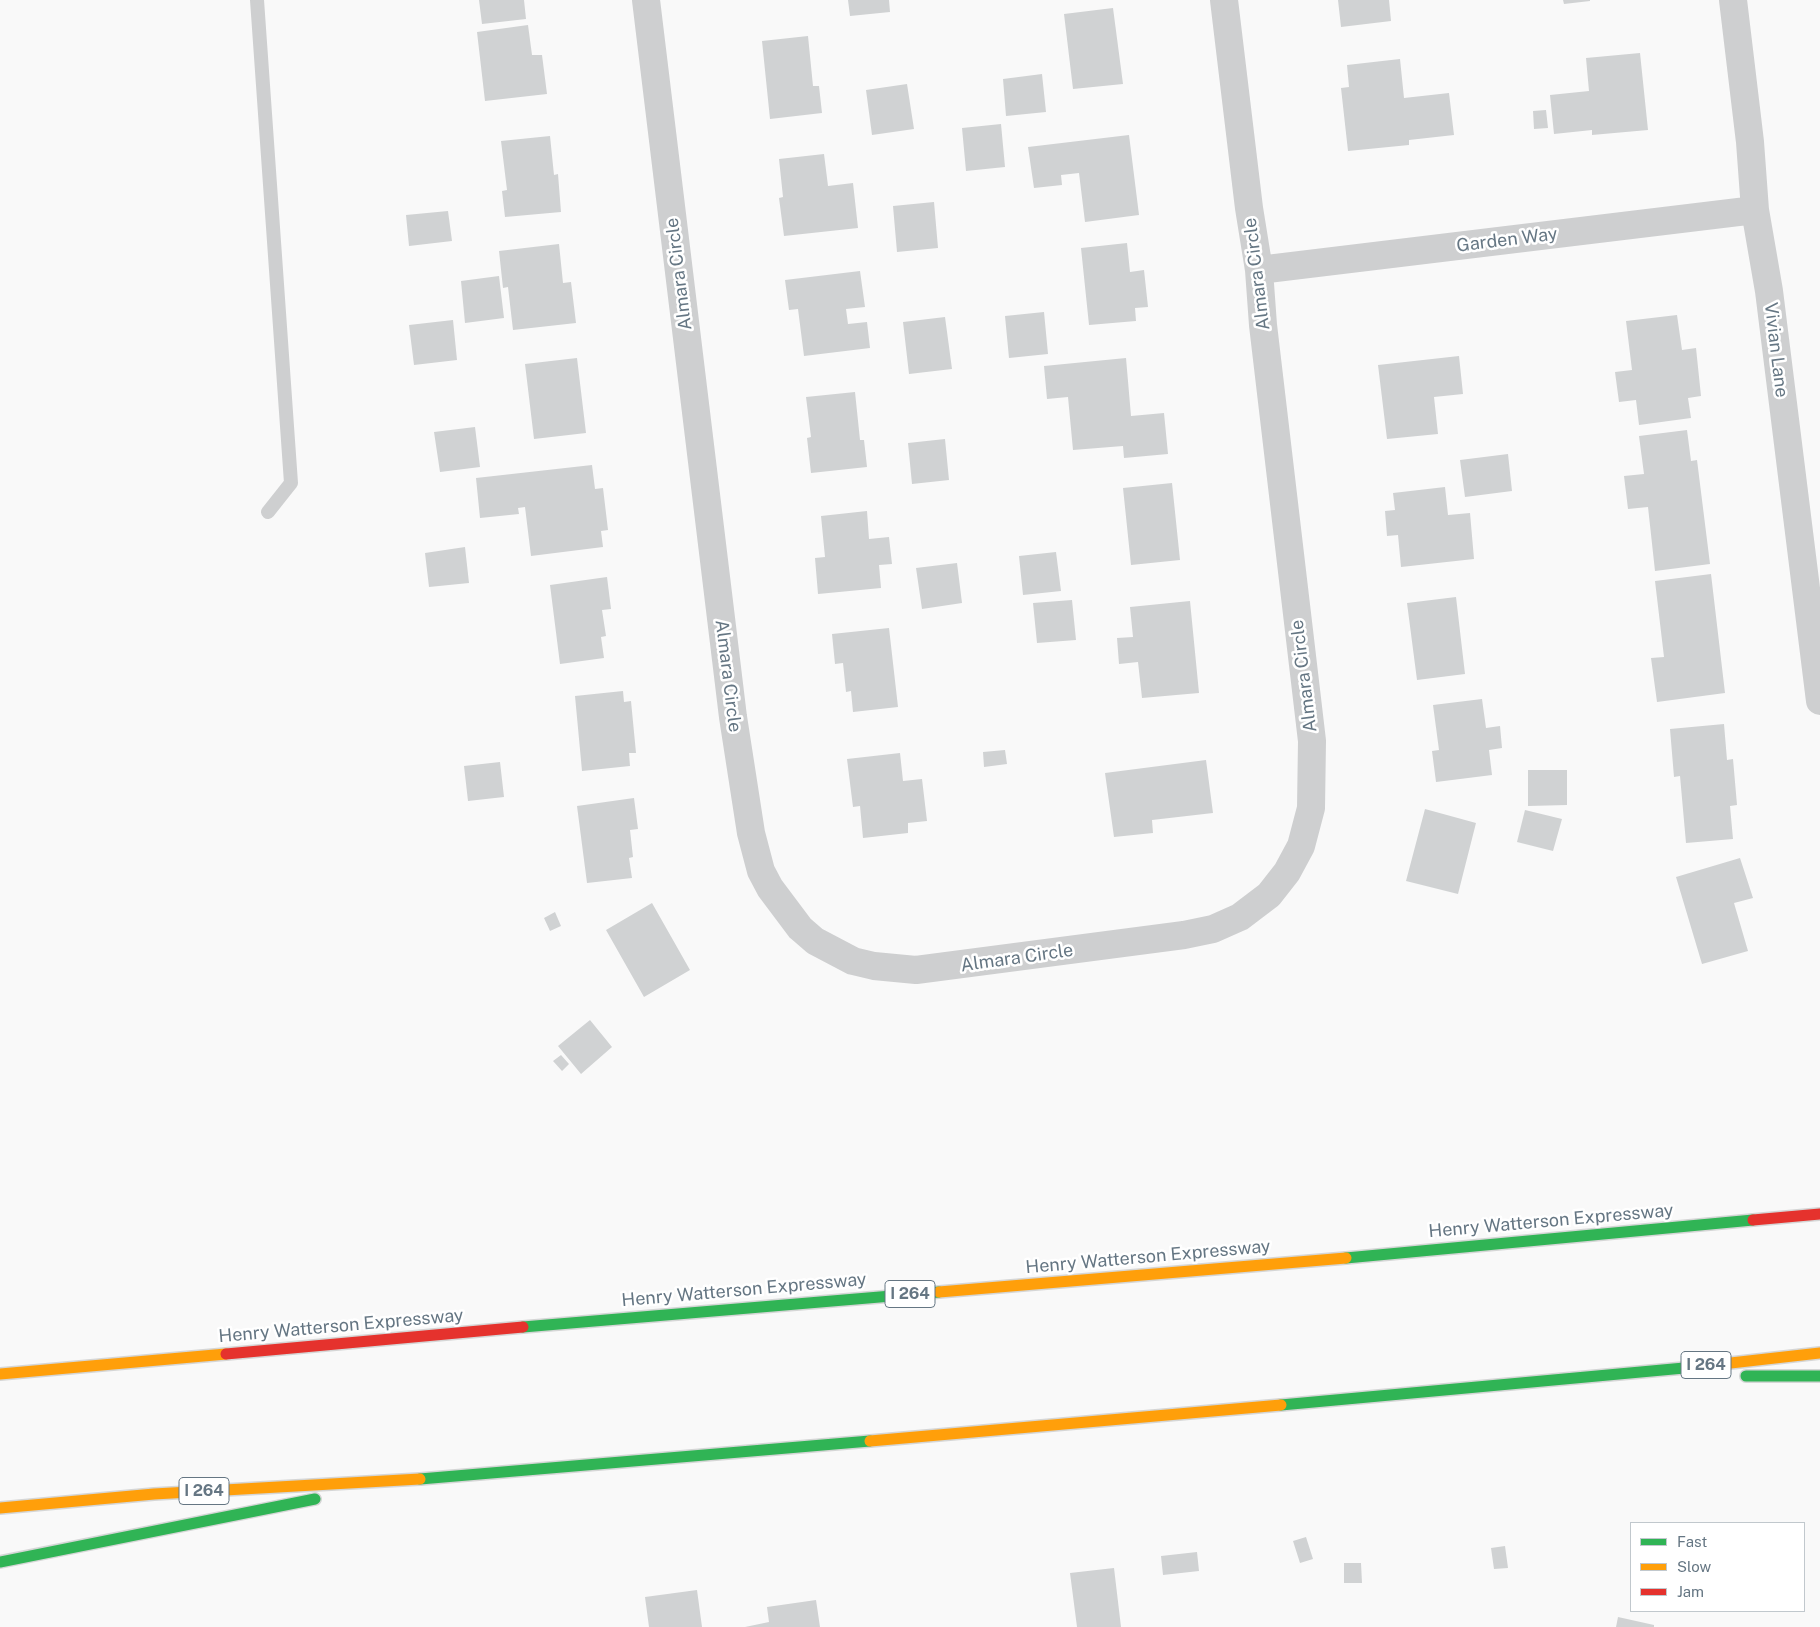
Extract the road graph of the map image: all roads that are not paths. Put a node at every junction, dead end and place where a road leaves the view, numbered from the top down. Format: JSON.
{"nodes":[{"id":1,"x":257,"y":0,"type":"edge"},
{"id":2,"x":646,"y":0,"type":"edge"},
{"id":3,"x":1224,"y":0,"type":"edge"},
{"id":4,"x":1733,"y":0,"type":"edge"},
{"id":5,"x":1755,"y":210,"type":"junction"},
{"id":6,"x":1259,"y":270,"type":"junction"},
{"id":7,"x":268,"y":512,"type":"dead end"},
{"id":8,"x":1820,"y":701,"type":"edge"},
{"id":9,"x":1820,"y":1214,"type":"edge"},
{"id":10,"x":1820,"y":1352,"type":"edge"},
{"id":11,"x":0,"y":1374,"type":"edge"},
{"id":12,"x":1820,"y":1376,"type":"edge"},
{"id":13,"x":1711,"y":1377,"type":"dead end"},
{"id":14,"x":1731,"y":1377,"type":"dead end"},
{"id":15,"x":1592,"y":1378,"type":"junction"},
{"id":16,"x":409,"y":1480,"type":"junction"},
{"id":17,"x":0,"y":1508,"type":"edge"},
{"id":18,"x":0,"y":1562,"type":"edge"}],
"edges":[{"from":1,"to":7,"type":"lane"},
{"from":2,"to":6,"type":"street","name":"Almara Circle"},
{"from":3,"to":6,"type":"street","name":"Almara Circle"},
{"from":4,"to":5,"type":"street","name":"Vivian Lane"},
{"from":5,"to":6,"type":"street","name":"Garden Way"},
{"from":5,"to":8,"type":"street","name":"Vivian Lane"},
{"from":9,"to":11,"type":"highway","name":"Henry Watterson Expressway","number":"I 264"},
{"from":10,"to":15,"type":"highway","number":"I 264"},
{"from":12,"to":14,"type":"highway"},
{"from":13,"to":15,"type":"highway"},
{"from":15,"to":16,"type":"highway","number":"I 264"},
{"from":16,"to":17,"type":"highway","number":"I 264"},
{"from":16,"to":18,"type":"highway"}]}
